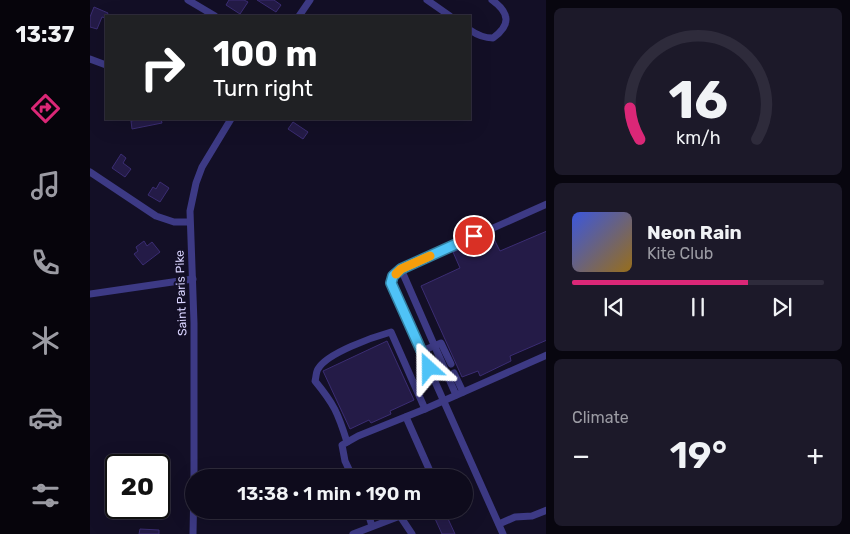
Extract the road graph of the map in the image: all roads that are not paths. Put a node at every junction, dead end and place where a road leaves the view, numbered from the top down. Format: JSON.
{"nodes":[{"id":1,"x":188,"y":0,"type":"edge"},
{"id":2,"x":310,"y":0,"type":"edge"},
{"id":3,"x":427,"y":0,"type":"edge"},
{"id":4,"x":492,"y":0,"type":"edge"},
{"id":5,"x":213,"y":15,"type":"edge"},
{"id":6,"x":300,"y":15,"type":"edge"},
{"id":7,"x":449,"y":15,"type":"edge"},
{"id":8,"x":471,"y":31,"type":"edge"},
{"id":9,"x":90,"y":59,"type":"edge"},
{"id":10,"x":105,"y":65,"type":"edge"},
{"id":11,"x":230,"y":120,"type":"edge"},
{"id":12,"x":90,"y":172,"type":"edge"},
{"id":13,"x":546,"y":204,"type":"edge"},
{"id":14,"x":189,"y":222,"type":"junction"},
{"id":15,"x":401,"y":269,"type":"junction"},
{"id":16,"x":193,"y":279,"type":"junction"},
{"id":17,"x":90,"y":294,"type":"edge"},
{"id":18,"x":434,"y":345,"type":"junction"},
{"id":19,"x":422,"y":351,"type":"junction"},
{"id":20,"x":546,"y":355,"type":"edge"},
{"id":21,"x":450,"y":364,"type":"dead end"},
{"id":22,"x":454,"y":373,"type":"dead end"},
{"id":23,"x":460,"y":394,"type":"junction"},
{"id":24,"x":444,"y":401,"type":"junction"},
{"id":25,"x":425,"y":409,"type":"junction"},
{"id":26,"x":406,"y":417,"type":"junction"},
{"id":27,"x":347,"y":442,"type":"junction"},
{"id":28,"x":194,"y":469,"type":"edge"},
{"id":29,"x":348,"y":469,"type":"edge"},
{"id":30,"x":429,"y":469,"type":"edge"},
{"id":31,"x":546,"y":510,"type":"edge"},
{"id":32,"x":193,"y":519,"type":"edge"},
{"id":33,"x":393,"y":519,"type":"edge"},
{"id":34,"x":402,"y":519,"type":"edge"},
{"id":35,"x":499,"y":524,"type":"junction"},
{"id":36,"x":370,"y":529,"type":"edge"},
{"id":37,"x":193,"y":534,"type":"edge"},
{"id":38,"x":353,"y":534,"type":"edge"},
{"id":39,"x":412,"y":534,"type":"edge"},
{"id":40,"x":503,"y":534,"type":"edge"}],
"edges":[{"from":1,"to":5,"type":"street"},
{"from":2,"to":6,"type":"street"},
{"from":3,"to":7,"type":"street"},
{"from":4,"to":8,"type":"street"},
{"from":9,"to":10,"type":"street"},
{"from":11,"to":14,"type":"street","name":"Saint Paris Pike"},
{"from":12,"to":14,"type":"street"},
{"from":13,"to":15,"type":"street"},
{"from":14,"to":16,"type":"street","name":"Saint Paris Pike"},
{"from":15,"to":18,"type":"street"},
{"from":15,"to":19,"type":"street"},
{"from":16,"to":17,"type":"street"},
{"from":16,"to":28,"type":"street","name":"Saint Paris Pike"},
{"from":18,"to":19,"type":"street"},
{"from":18,"to":21,"type":"street"},
{"from":18,"to":23,"type":"street"},
{"from":19,"to":24,"type":"street"},
{"from":20,"to":23,"type":"street"},
{"from":22,"to":23,"type":"street"},
{"from":23,"to":24,"type":"street"},
{"from":24,"to":25,"type":"street"},
{"from":24,"to":35,"type":"street"},
{"from":25,"to":26,"type":"street"},
{"from":25,"to":27,"type":"street"},
{"from":26,"to":27,"type":"street"},
{"from":26,"to":30,"type":"street"},
{"from":27,"to":29,"type":"street"},
{"from":31,"to":35,"type":"street"},
{"from":32,"to":37,"type":"street"},
{"from":33,"to":36,"type":"street"},
{"from":34,"to":39,"type":"street"},
{"from":35,"to":40,"type":"street"},
{"from":36,"to":38,"type":"street"}]}
